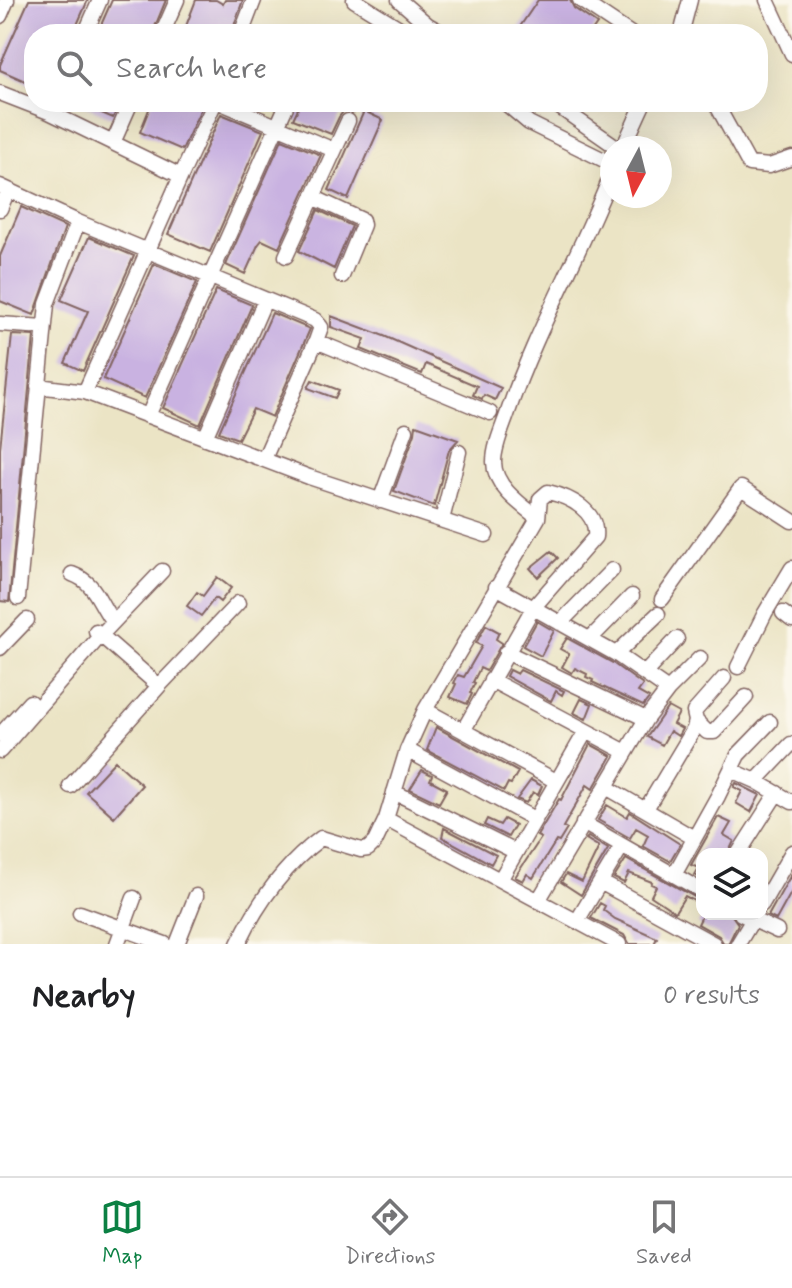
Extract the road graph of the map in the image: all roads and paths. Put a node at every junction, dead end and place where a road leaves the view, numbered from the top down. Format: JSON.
{"nodes":[{"id":1,"x":7,"y":0,"type":"edge"},
{"id":2,"x":100,"y":0,"type":"edge"},
{"id":3,"x":177,"y":0,"type":"edge"},
{"id":4,"x":254,"y":0,"type":"edge"},
{"id":5,"x":354,"y":0,"type":"edge"},
{"id":6,"x":399,"y":0,"type":"edge"},
{"id":7,"x":580,"y":0,"type":"edge"},
{"id":8,"x":690,"y":0,"type":"edge"},
{"id":9,"x":767,"y":0,"type":"edge"},
{"id":10,"x":0,"y":16,"type":"edge"},
{"id":11,"x":89,"y":24,"type":"edge"},
{"id":12,"x":166,"y":24,"type":"edge"},
{"id":13,"x":245,"y":24,"type":"edge"},
{"id":14,"x":393,"y":24,"type":"edge"},
{"id":15,"x":427,"y":24,"type":"edge"},
{"id":16,"x":616,"y":24,"type":"edge"},
{"id":17,"x":684,"y":24,"type":"edge"},
{"id":18,"x":792,"y":54,"type":"edge"},
{"id":19,"x":0,"y":93,"type":"edge"},
{"id":20,"x":24,"y":99,"type":"edge"},
{"id":21,"x":60,"y":112,"type":"edge"},
{"id":22,"x":127,"y":112,"type":"edge"},
{"id":23,"x":212,"y":112,"type":"edge"},
{"id":24,"x":242,"y":112,"type":"edge"},
{"id":25,"x":284,"y":112,"type":"edge"},
{"id":26,"x":516,"y":112,"type":"edge"},
{"id":27,"x":567,"y":112,"type":"edge"},
{"id":28,"x":639,"y":112,"type":"edge"},
{"id":29,"x":720,"y":112,"type":"edge"},
{"id":30,"x":348,"y":121,"type":"dead end"},
{"id":31,"x":279,"y":127,"type":"junction"},
{"id":32,"x":602,"y":136,"type":"edge"},
{"id":33,"x":626,"y":136,"type":"edge"},
{"id":34,"x":113,"y":143,"type":"junction"},
{"id":35,"x":334,"y":150,"type":"junction"},
{"id":36,"x":790,"y":153,"type":"edge"},
{"id":37,"x":600,"y":158,"type":"edge"},
{"id":38,"x":181,"y":176,"type":"junction"},
{"id":39,"x":4,"y":188,"type":"edge"},
{"id":40,"x":313,"y":197,"type":"junction"},
{"id":41,"x":600,"y":205,"type":"edge"},
{"id":42,"x":0,"y":209,"type":"edge"},
{"id":43,"x":78,"y":222,"type":"junction"},
{"id":44,"x":149,"y":250,"type":"junction"},
{"id":45,"x":286,"y":256,"type":"dead end"},
{"id":46,"x":342,"y":276,"type":"dead end"},
{"id":47,"x":211,"y":277,"type":"junction"},
{"id":48,"x":265,"y":300,"type":"junction"},
{"id":49,"x":0,"y":324,"type":"edge"},
{"id":50,"x":44,"y":327,"type":"junction"},
{"id":51,"x":316,"y":341,"type":"junction"},
{"id":52,"x":38,"y":386,"type":"junction"},
{"id":53,"x":85,"y":392,"type":"junction"},
{"id":54,"x":490,"y":413,"type":"dead end"},
{"id":55,"x":148,"y":416,"type":"junction"},
{"id":56,"x":406,"y":430,"type":"dead end"},
{"id":57,"x":205,"y":438,"type":"junction"},
{"id":58,"x":459,"y":452,"type":"dead end"},
{"id":59,"x":264,"y":459,"type":"junction"},
{"id":60,"x":380,"y":501,"type":"junction"},
{"id":61,"x":538,"y":518,"type":"junction"},
{"id":62,"x":442,"y":520,"type":"junction"},
{"id":63,"x":792,"y":521,"type":"edge"},
{"id":64,"x":486,"y":535,"type":"dead end"},
{"id":65,"x":792,"y":568,"type":"edge"},
{"id":66,"x":612,"y":570,"type":"dead end"},
{"id":67,"x":72,"y":574,"type":"dead end"},
{"id":68,"x":496,"y":587,"type":"junction"},
{"id":69,"x":632,"y":596,"type":"dead end"},
{"id":70,"x":18,"y":598,"type":"dead end"},
{"id":71,"x":238,"y":603,"type":"dead end"},
{"id":72,"x":533,"y":608,"type":"junction"},
{"id":73,"x":109,"y":616,"type":"junction"},
{"id":74,"x":27,"y":620,"type":"dead end"},
{"id":75,"x":560,"y":623,"type":"junction"},
{"id":76,"x":98,"y":633,"type":"junction"},
{"id":77,"x":590,"y":639,"type":"junction"},
{"id":78,"x":677,"y":639,"type":"dead end"},
{"id":79,"x":0,"y":648,"type":"edge"},
{"id":80,"x":506,"y":652,"type":"junction"},
{"id":81,"x":616,"y":654,"type":"junction"},
{"id":82,"x":700,"y":658,"type":"dead end"},
{"id":83,"x":738,"y":667,"type":"dead end"},
{"id":84,"x":645,"y":673,"type":"junction"},
{"id":85,"x":724,"y":678,"type":"dead end"},
{"id":86,"x":491,"y":680,"type":"junction"},
{"id":87,"x":159,"y":686,"type":"junction"},
{"id":88,"x":668,"y":690,"type":"junction"},
{"id":89,"x":746,"y":697,"type":"dead end"},
{"id":90,"x":425,"y":710,"type":"junction"},
{"id":91,"x":646,"y":719,"type":"junction"},
{"id":92,"x":696,"y":721,"type":"junction"},
{"id":93,"x":770,"y":722,"type":"dead end"},
{"id":94,"x":463,"y":731,"type":"junction"},
{"id":95,"x":586,"y":731,"type":"junction"},
{"id":96,"x":0,"y":735,"type":"edge"},
{"id":97,"x":791,"y":744,"type":"edge"},
{"id":98,"x":407,"y":750,"type":"junction"},
{"id":99,"x":0,"y":751,"type":"edge"},
{"id":100,"x":626,"y":752,"type":"junction"},
{"id":101,"x":731,"y":770,"type":"junction"},
{"id":102,"x":556,"y":781,"type":"junction"},
{"id":103,"x":756,"y":781,"type":"junction"},
{"id":104,"x":70,"y":786,"type":"dead end"},
{"id":105,"x":606,"y":787,"type":"junction"},
{"id":106,"x":394,"y":792,"type":"junction"},
{"id":107,"x":787,"y":796,"type":"edge"},
{"id":108,"x":646,"y":809,"type":"junction"},
{"id":109,"x":386,"y":819,"type":"junction"},
{"id":110,"x":534,"y":819,"type":"junction"},
{"id":111,"x":583,"y":823,"type":"junction"},
{"id":112,"x":694,"y":838,"type":"junction"},
{"id":113,"x":622,"y":846,"type":"junction"},
{"id":114,"x":743,"y":848,"type":"edge"},
{"id":115,"x":516,"y":852,"type":"junction"},
{"id":116,"x":792,"y":852,"type":"edge"},
{"id":117,"x":674,"y":875,"type":"junction"},
{"id":118,"x":500,"y":880,"type":"junction"},
{"id":119,"x":602,"y":883,"type":"junction"},
{"id":120,"x":696,"y":888,"type":"edge"},
{"id":121,"x":768,"y":894,"type":"edge"},
{"id":122,"x":196,"y":896,"type":"dead end"},
{"id":123,"x":134,"y":898,"type":"dead end"},
{"id":124,"x":538,"y":901,"type":"junction"},
{"id":125,"x":80,"y":913,"type":"dead end"},
{"id":126,"x":748,"y":920,"type":"edge"},
{"id":127,"x":757,"y":920,"type":"edge"},
{"id":128,"x":577,"y":921,"type":"junction"},
{"id":129,"x":123,"y":929,"type":"junction"},
{"id":130,"x":777,"y":931,"type":"dead end"},
{"id":131,"x":117,"y":944,"type":"edge"},
{"id":132,"x":165,"y":944,"type":"edge"},
{"id":133,"x":177,"y":944,"type":"edge"},
{"id":134,"x":238,"y":944,"type":"edge"},
{"id":135,"x":619,"y":944,"type":"edge"},
{"id":136,"x":714,"y":944,"type":"edge"},
{"id":137,"x":738,"y":944,"type":"edge"}],
"edges":[{"from":1,"to":10,"type":"street"},
{"from":2,"to":11,"type":"street"},
{"from":3,"to":12,"type":"street"},
{"from":4,"to":13,"type":"street"},
{"from":5,"to":14,"type":"street"},
{"from":6,"to":15,"type":"street"},
{"from":7,"to":16,"type":"street"},
{"from":8,"to":17,"type":"street"},
{"from":9,"to":18,"type":"street"},
{"from":19,"to":20,"type":"street"},
{"from":21,"to":34,"type":"street"},
{"from":22,"to":34,"type":"street"},
{"from":23,"to":38,"type":"street"},
{"from":24,"to":31,"type":"street"},
{"from":25,"to":31,"type":"street"},
{"from":26,"to":37,"type":"street"},
{"from":27,"to":32,"type":"street"},
{"from":28,"to":33,"type":"street"},
{"from":29,"to":36,"type":"street"},
{"from":30,"to":35,"type":"street"},
{"from":31,"to":35,"type":"street"},
{"from":31,"to":47,"type":"street"},
{"from":34,"to":38,"type":"street"},
{"from":35,"to":40,"type":"street"},
{"from":38,"to":44,"type":"street"},
{"from":39,"to":42,"type":"street"},
{"from":39,"to":43,"type":"street"},
{"from":40,"to":45,"type":"street"},
{"from":40,"to":46,"type":"street"},
{"from":41,"to":61,"type":"street"},
{"from":43,"to":44,"type":"street"},
{"from":43,"to":50,"type":"street"},
{"from":44,"to":47,"type":"street"},
{"from":44,"to":53,"type":"street"},
{"from":47,"to":48,"type":"street"},
{"from":47,"to":55,"type":"street"},
{"from":48,"to":51,"type":"street"},
{"from":48,"to":57,"type":"street"},
{"from":49,"to":50,"type":"street"},
{"from":50,"to":52,"type":"street"},
{"from":51,"to":54,"type":"street"},
{"from":51,"to":59,"type":"street"},
{"from":52,"to":53,"type":"street"},
{"from":52,"to":70,"type":"street"},
{"from":53,"to":55,"type":"street"},
{"from":55,"to":57,"type":"street"},
{"from":56,"to":60,"type":"street"},
{"from":57,"to":59,"type":"street"},
{"from":58,"to":62,"type":"street"},
{"from":59,"to":60,"type":"street"},
{"from":60,"to":62,"type":"street"},
{"from":61,"to":68,"type":"street"},
{"from":61,"to":72,"type":"street"},
{"from":62,"to":64,"type":"street"},
{"from":63,"to":81,"type":"street"},
{"from":65,"to":83,"type":"street"},
{"from":66,"to":75,"type":"street"},
{"from":67,"to":73,"type":"street"},
{"from":68,"to":72,"type":"street"},
{"from":68,"to":90,"type":"street"},
{"from":69,"to":77,"type":"street"},
{"from":71,"to":87,"type":"street"},
{"from":72,"to":75,"type":"street"},
{"from":72,"to":80,"type":"street"},
{"from":73,"to":76,"type":"street"},
{"from":73,"to":76,"type":"street"},
{"from":74,"to":79,"type":"street"},
{"from":75,"to":77,"type":"street"},
{"from":76,"to":87,"type":"street"},
{"from":76,"to":96,"type":"street"},
{"from":76,"to":99,"type":"street"},
{"from":77,"to":81,"type":"street"},
{"from":78,"to":84,"type":"street"},
{"from":80,"to":86,"type":"street"},
{"from":80,"to":91,"type":"street"},
{"from":81,"to":84,"type":"street"},
{"from":82,"to":88,"type":"street"},
{"from":84,"to":88,"type":"street"},
{"from":85,"to":92,"type":"street"},
{"from":86,"to":94,"type":"street"},
{"from":86,"to":95,"type":"street"},
{"from":87,"to":104,"type":"street"},
{"from":88,"to":91,"type":"street"},
{"from":89,"to":92,"type":"street"},
{"from":90,"to":94,"type":"street"},
{"from":90,"to":98,"type":"street"},
{"from":91,"to":100,"type":"street"},
{"from":92,"to":108,"type":"street"},
{"from":93,"to":101,"type":"street"},
{"from":94,"to":102,"type":"street"},
{"from":95,"to":100,"type":"street"},
{"from":95,"to":102,"type":"street"},
{"from":97,"to":103,"type":"street"},
{"from":98,"to":106,"type":"street"},
{"from":98,"to":110,"type":"street"},
{"from":100,"to":105,"type":"street"},
{"from":101,"to":103,"type":"street"},
{"from":101,"to":112,"type":"street"},
{"from":102,"to":110,"type":"street"},
{"from":103,"to":107,"type":"street"},
{"from":105,"to":108,"type":"street"},
{"from":105,"to":111,"type":"street"},
{"from":106,"to":109,"type":"street"},
{"from":106,"to":115,"type":"street"},
{"from":107,"to":114,"type":"street"},
{"from":108,"to":112,"type":"street"},
{"from":109,"to":118,"type":"street"},
{"from":109,"to":134,"type":"street"},
{"from":110,"to":115,"type":"street"},
{"from":111,"to":113,"type":"street"},
{"from":111,"to":124,"type":"street"},
{"from":112,"to":117,"type":"street"},
{"from":113,"to":117,"type":"street"},
{"from":113,"to":119,"type":"street"},
{"from":115,"to":118,"type":"street"},
{"from":116,"to":121,"type":"street"},
{"from":117,"to":120,"type":"street"},
{"from":118,"to":124,"type":"street"},
{"from":119,"to":128,"type":"street"},
{"from":119,"to":136,"type":"street"},
{"from":122,"to":133,"type":"street"},
{"from":123,"to":129,"type":"street"},
{"from":124,"to":128,"type":"street"},
{"from":125,"to":129,"type":"street"},
{"from":126,"to":137,"type":"street"},
{"from":127,"to":130,"type":"street"},
{"from":128,"to":135,"type":"street"},
{"from":129,"to":131,"type":"street"},
{"from":129,"to":132,"type":"street"}]}
